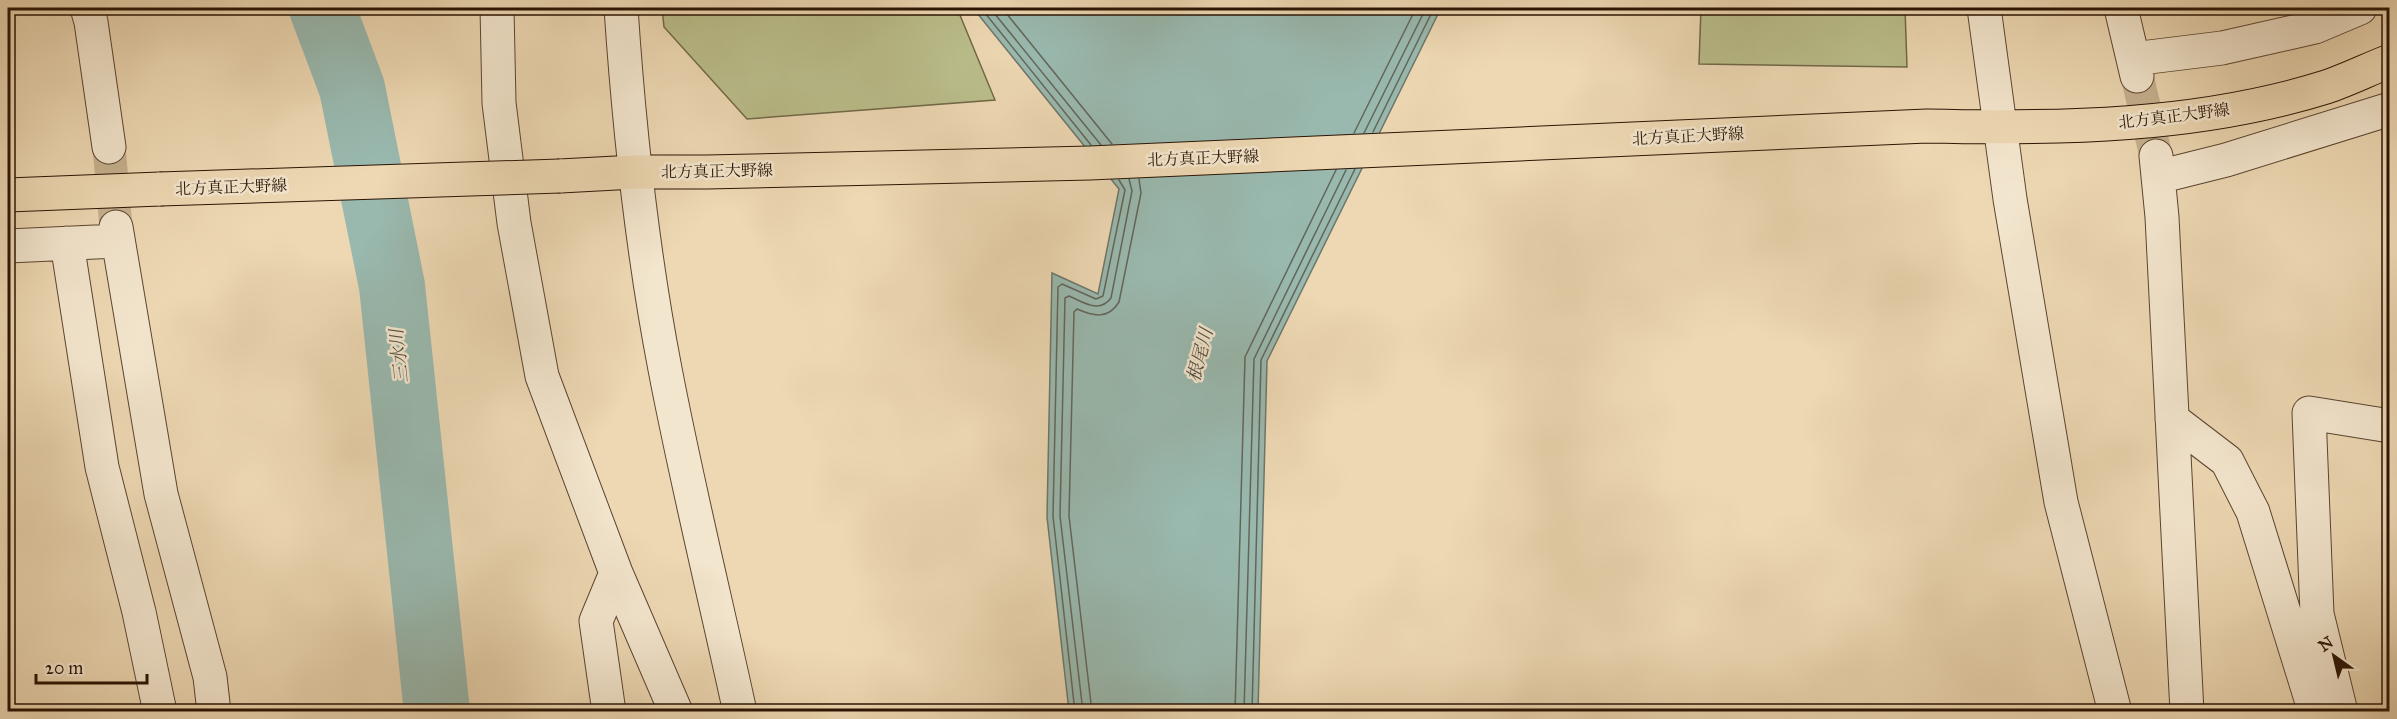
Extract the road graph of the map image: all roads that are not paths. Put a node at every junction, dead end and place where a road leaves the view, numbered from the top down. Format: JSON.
{"nodes":[{"id":1,"x":87,"y":8,"type":"edge"},
{"id":2,"x":497,"y":8,"type":"edge"},
{"id":3,"x":621,"y":8,"type":"edge"},
{"id":4,"x":1983,"y":8,"type":"edge"},
{"id":5,"x":2121,"y":8,"type":"edge"},
{"id":6,"x":2360,"y":8,"type":"edge"},
{"id":7,"x":2390,"y":61,"type":"edge"},
{"id":8,"x":2390,"y":109,"type":"edge"},
{"id":9,"x":2000,"y":127,"type":"junction"},
{"id":10,"x":109,"y":147,"type":"tunnel mouth"},
{"id":11,"x":635,"y":172,"type":"junction"},
{"id":12,"x":8,"y":195,"type":"edge"},
{"id":13,"x":67,"y":243,"type":"junction"},
{"id":14,"x":8,"y":246,"type":"edge"},
{"id":15,"x":2172,"y":419,"type":"junction"},
{"id":16,"x":2390,"y":426,"type":"edge"},
{"id":17,"x":616,"y":573,"type":"junction"},
{"id":18,"x":160,"y":711,"type":"edge"},
{"id":19,"x":214,"y":711,"type":"edge"},
{"id":20,"x":609,"y":711,"type":"edge"},
{"id":21,"x":676,"y":711,"type":"edge"},
{"id":22,"x":740,"y":711,"type":"edge"},
{"id":23,"x":2115,"y":711,"type":"edge"},
{"id":24,"x":2187,"y":711,"type":"edge"},
{"id":25,"x":2315,"y":711,"type":"edge"},
{"id":26,"x":2341,"y":711,"type":"edge"}],
"edges":[{"from":1,"to":10,"type":"street"},
{"from":2,"to":17,"type":"street"},
{"from":3,"to":11,"type":"street"},
{"from":4,"to":9,"type":"street"},
{"from":5,"to":6,"type":"street"},
{"from":7,"to":9,"type":"main road","name":"北方真正大野線"},
{"from":8,"to":15,"type":"street"},
{"from":9,"to":11,"type":"main road","name":"北方真正大野線"},
{"from":9,"to":23,"type":"street"},
{"from":11,"to":12,"type":"main road","name":"北方真正大野線","bridge":true},
{"from":11,"to":22,"type":"street"},
{"from":13,"to":14,"type":"street"},
{"from":13,"to":18,"type":"street"},
{"from":13,"to":19,"type":"street"},
{"from":15,"to":24,"type":"street"},
{"from":15,"to":25,"type":"street"},
{"from":16,"to":26,"type":"street"},
{"from":17,"to":20,"type":"street"},
{"from":17,"to":21,"type":"street"}]}
